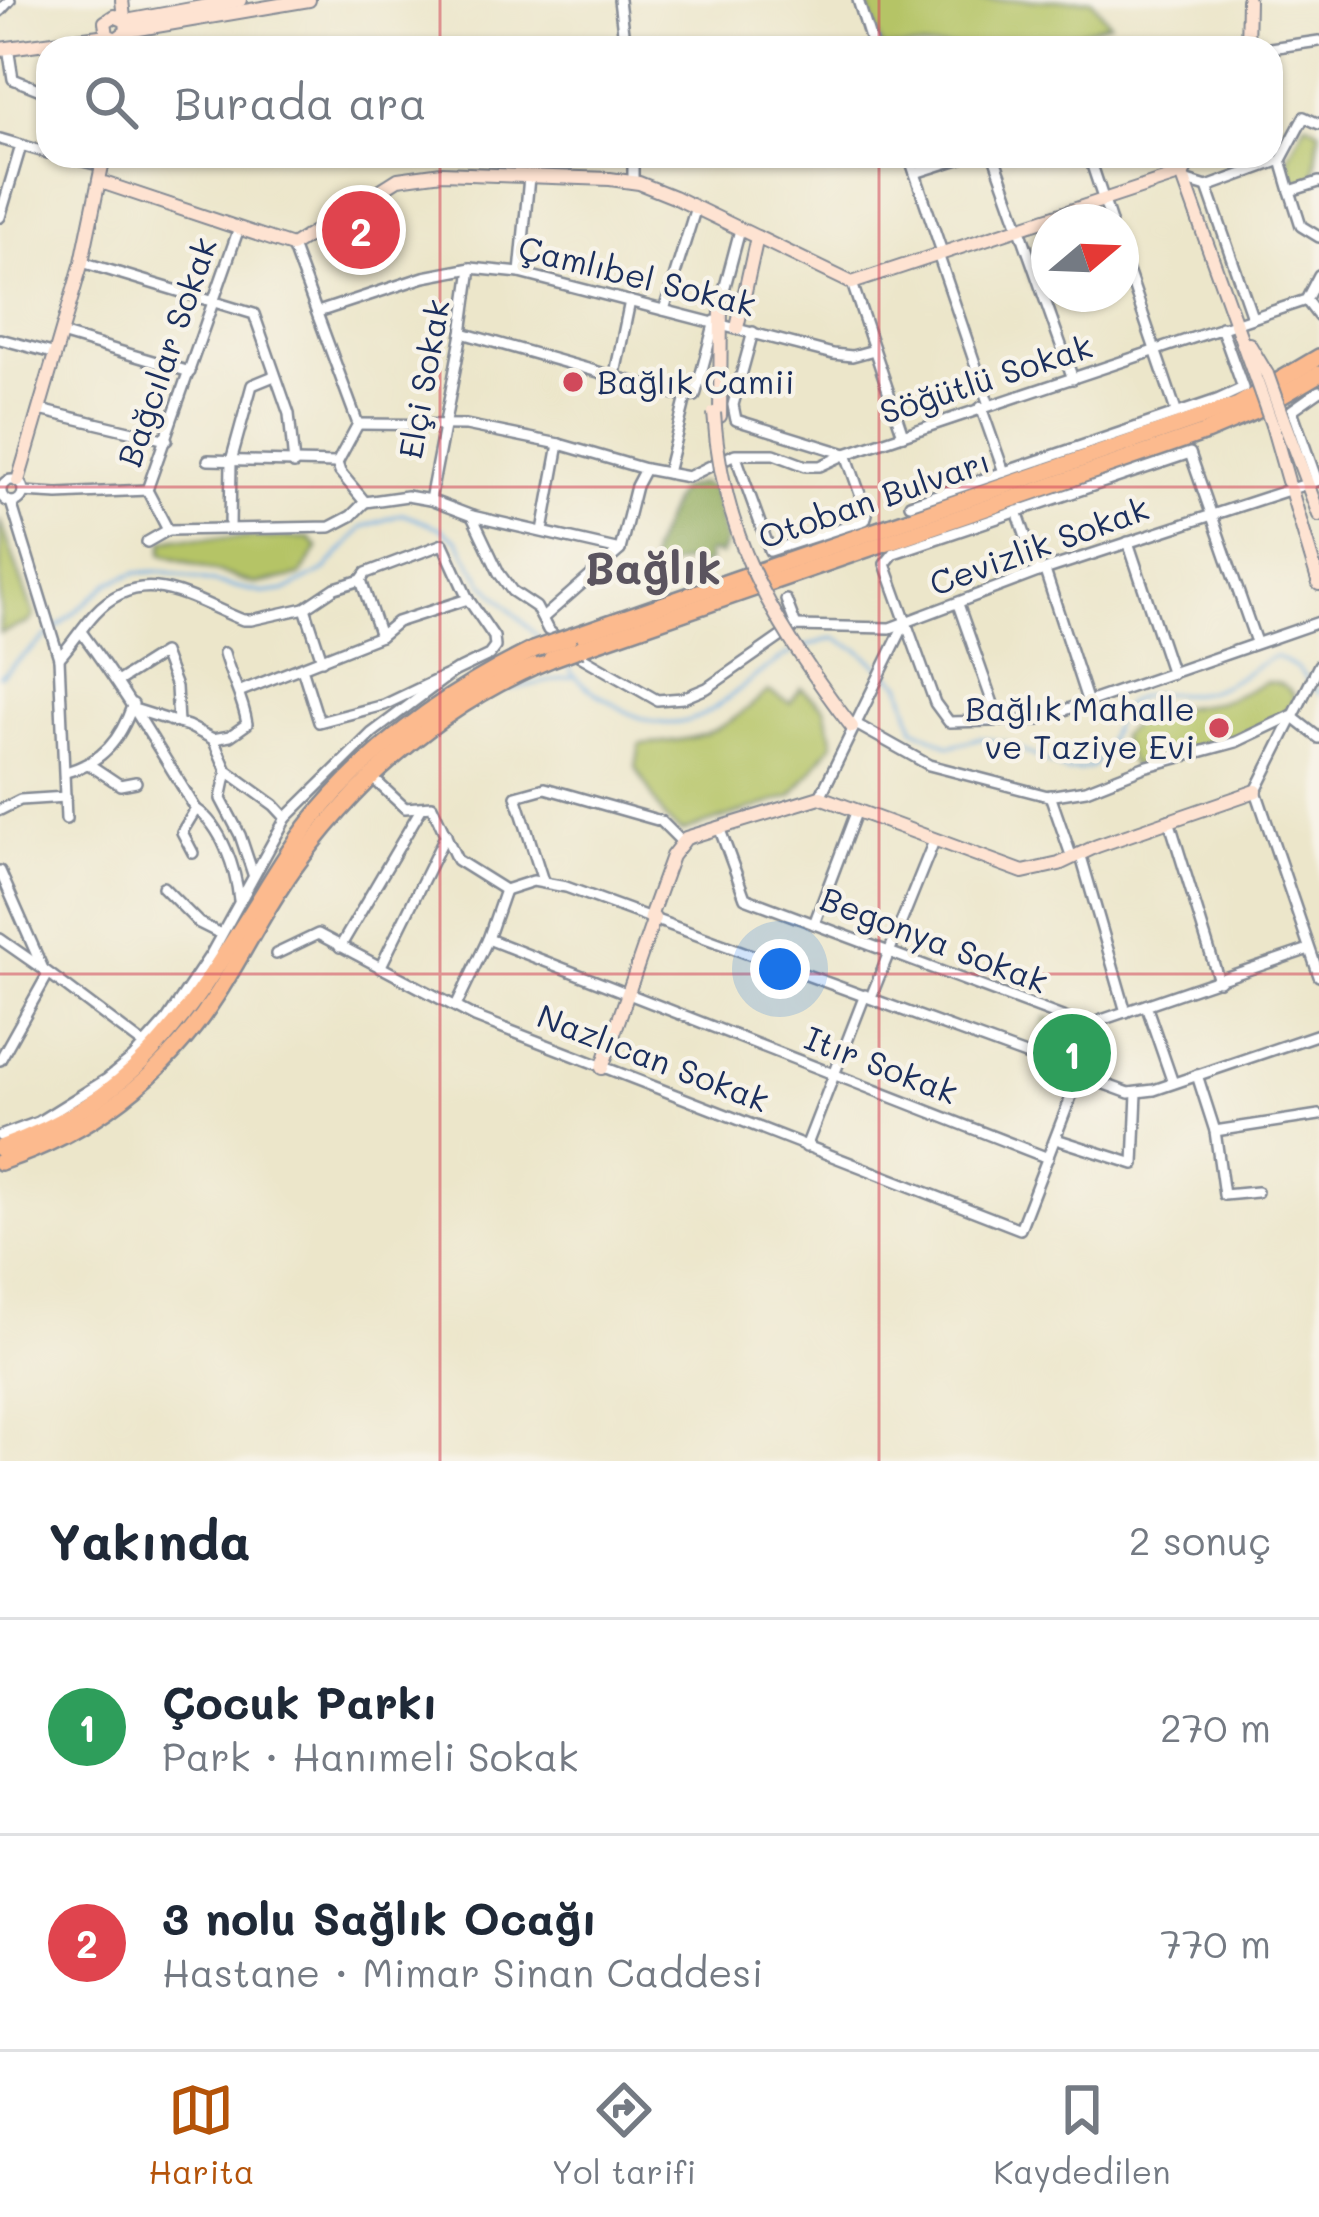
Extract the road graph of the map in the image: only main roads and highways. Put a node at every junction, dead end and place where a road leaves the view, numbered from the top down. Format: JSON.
{"nodes":[{"id":1,"x":1319,"y":357,"type":"edge"},
{"id":2,"x":1319,"y":374,"type":"edge"},
{"id":3,"x":575,"y":642,"type":"junction"},
{"id":4,"x":0,"y":1148,"type":"edge"},
{"id":5,"x":0,"y":1162,"type":"edge"}],
"edges":[{"from":1,"to":3,"type":"highway","name":"Otoban Bulvarı"},
{"from":2,"to":3,"type":"highway","name":"Otoban Bulvarı"},
{"from":3,"to":4,"type":"highway","name":"Otoban Bulvarı","bridge":true},
{"from":3,"to":5,"type":"highway","name":"Otoban Bulvarı","bridge":true}]}
